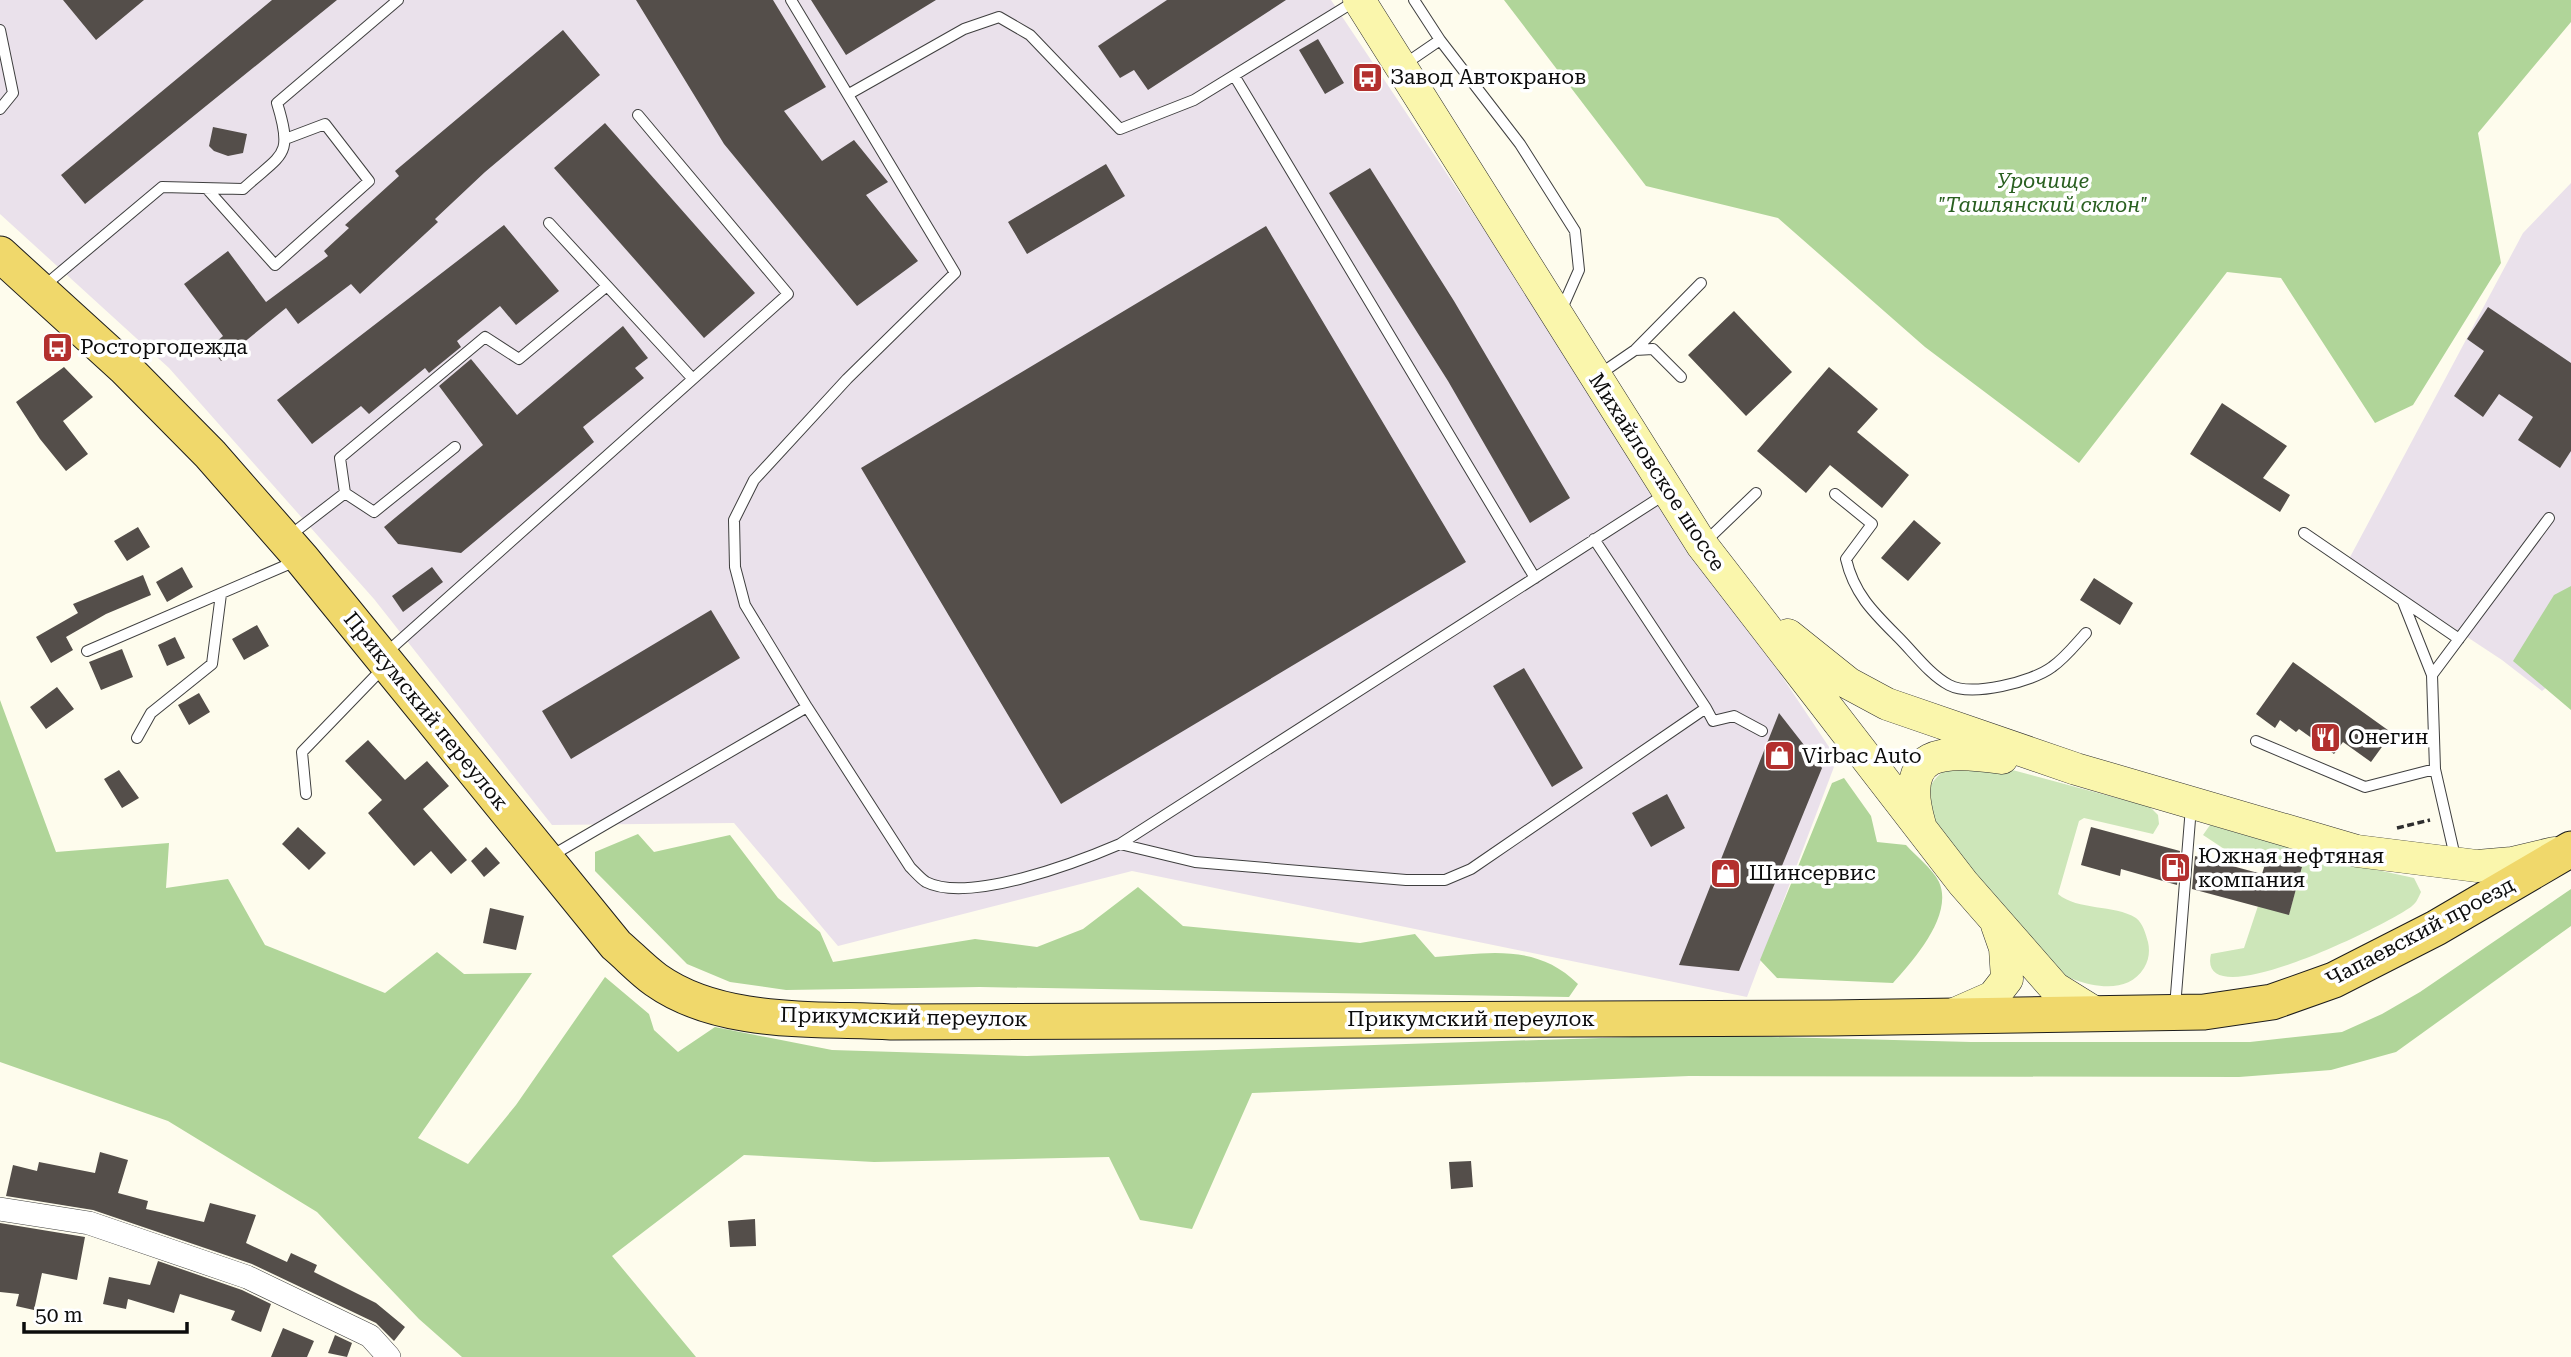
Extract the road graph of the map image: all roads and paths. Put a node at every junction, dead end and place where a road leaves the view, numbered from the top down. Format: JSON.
{"nodes":[{"id":1,"x":398,"y":0,"type":"edge"},
{"id":2,"x":792,"y":0,"type":"edge"},
{"id":3,"x":1358,"y":0,"type":"edge"},
{"id":4,"x":1415,"y":0,"type":"edge"},
{"id":5,"x":0,"y":30,"type":"edge"},
{"id":6,"x":1440,"y":40,"type":"junction"},
{"id":7,"x":1401,"y":67,"type":"junction"},
{"id":8,"x":1235,"y":77,"type":"junction"},
{"id":9,"x":849,"y":94,"type":"junction"},
{"id":10,"x":0,"y":109,"type":"edge"},
{"id":11,"x":638,"y":115,"type":"dead end"},
{"id":12,"x":288,"y":138,"type":"junction"},
{"id":13,"x":208,"y":190,"type":"junction"},
{"id":14,"x":549,"y":223,"type":"dead end"},
{"id":15,"x":0,"y":254,"type":"edge"},
{"id":16,"x":1701,"y":284,"type":"dead end"},
{"id":17,"x":607,"y":286,"type":"junction"},
{"id":18,"x":39,"y":290,"type":"junction"},
{"id":19,"x":1558,"y":319,"type":"junction"},
{"id":20,"x":1635,"y":350,"type":"junction"},
{"id":21,"x":1681,"y":377,"type":"dead end"},
{"id":22,"x":692,"y":378,"type":"junction"},
{"id":23,"x":1594,"y":378,"type":"junction"},
{"id":24,"x":455,"y":447,"type":"dead end"},
{"id":25,"x":1668,"y":492,"type":"junction"},
{"id":26,"x":345,"y":493,"type":"junction"},
{"id":27,"x":1756,"y":493,"type":"dead end"},
{"id":28,"x":1835,"y":494,"type":"dead end"},
{"id":29,"x":2549,"y":518,"type":"dead end"},
{"id":30,"x":2304,"y":533,"type":"dead end"},
{"id":31,"x":1594,"y":539,"type":"junction"},
{"id":32,"x":1702,"y":545,"type":"junction"},
{"id":33,"x":294,"y":549,"type":"junction"},
{"id":34,"x":1535,"y":578,"type":"junction"},
{"id":35,"x":1732,"y":585,"type":"junction"},
{"id":36,"x":221,"y":594,"type":"junction"},
{"id":37,"x":2403,"y":601,"type":"junction"},
{"id":38,"x":2086,"y":633,"type":"dead end"},
{"id":39,"x":2459,"y":639,"type":"junction"},
{"id":40,"x":87,"y":652,"type":"dead end"},
{"id":41,"x":385,"y":661,"type":"junction"},
{"id":42,"x":2432,"y":675,"type":"junction"},
{"id":43,"x":807,"y":707,"type":"junction"},
{"id":44,"x":1706,"y":708,"type":"junction"},
{"id":45,"x":1762,"y":731,"type":"dead end"},
{"id":46,"x":137,"y":738,"type":"dead end"},
{"id":47,"x":2256,"y":741,"type":"dead end"},
{"id":48,"x":2076,"y":769,"type":"junction"},
{"id":49,"x":2435,"y":769,"type":"junction"},
{"id":50,"x":306,"y":794,"type":"dead end"},
{"id":51,"x":2191,"y":803,"type":"junction"},
{"id":52,"x":1921,"y":827,"type":"junction"},
{"id":53,"x":1120,"y":844,"type":"junction"},
{"id":54,"x":2570,"y":850,"type":"edge"},
{"id":55,"x":545,"y":859,"type":"junction"},
{"id":56,"x":2456,"y":864,"type":"junction"},
{"id":57,"x":1994,"y":917,"type":"junction"},
{"id":58,"x":2175,"y":1013,"type":"junction"},
{"id":59,"x":2097,"y":1014,"type":"junction"},
{"id":60,"x":1951,"y":1016,"type":"junction"},
{"id":61,"x":0,"y":1209,"type":"edge"},
{"id":62,"x":389,"y":1357,"type":"edge"}],
"edges":[{"from":1,"to":12,"type":"lane"},
{"from":2,"to":9,"type":"lane"},
{"from":3,"to":7,"type":"main road","name":"Михайловское шоссе"},
{"from":3,"to":8,"type":"lane"},
{"from":4,"to":6,"type":"lane"},
{"from":5,"to":10,"type":"lane"},
{"from":6,"to":7,"type":"lane"},
{"from":6,"to":19,"type":"lane"},
{"from":7,"to":19,"type":"main road","name":"Михайловское шоссе"},
{"from":8,"to":9,"type":"lane"},
{"from":8,"to":34,"type":"lane"},
{"from":9,"to":43,"type":"lane"},
{"from":11,"to":22,"type":"lane"},
{"from":12,"to":13,"type":"lane"},
{"from":12,"to":13,"type":"lane"},
{"from":13,"to":18,"type":"lane"},
{"from":14,"to":17,"type":"lane"},
{"from":15,"to":18,"type":"main road","name":"Прикумский переулок"},
{"from":16,"to":20,"type":"lane"},
{"from":17,"to":22,"type":"lane"},
{"from":17,"to":26,"type":"lane"},
{"from":18,"to":33,"type":"main road","name":"Прикумский переулок"},
{"from":19,"to":23,"type":"main road","name":"Михайловское шоссе"},
{"from":20,"to":21,"type":"lane"},
{"from":20,"to":23,"type":"lane"},
{"from":22,"to":41,"type":"lane"},
{"from":23,"to":25,"type":"main road","name":"Михайловское шоссе"},
{"from":24,"to":26,"type":"lane"},
{"from":25,"to":31,"type":"lane"},
{"from":25,"to":32,"type":"main road","name":"Михайловское шоссе"},
{"from":26,"to":33,"type":"lane"},
{"from":27,"to":32,"type":"lane"},
{"from":28,"to":38,"type":"lane"},
{"from":29,"to":39,"type":"lane"},
{"from":30,"to":37,"type":"lane"},
{"from":31,"to":34,"type":"lane"},
{"from":31,"to":44,"type":"lane"},
{"from":32,"to":35,"type":"main road","name":"Михайловское шоссе"},
{"from":33,"to":36,"type":"lane"},
{"from":33,"to":41,"type":"main road","name":"Прикумский переулок"},
{"from":34,"to":53,"type":"lane"},
{"from":35,"to":48,"type":"main road"},
{"from":35,"to":52,"type":"main road","name":"Михайловское шоссе"},
{"from":36,"to":40,"type":"lane"},
{"from":36,"to":46,"type":"lane"},
{"from":37,"to":39,"type":"lane"},
{"from":37,"to":42,"type":"lane"},
{"from":39,"to":42,"type":"lane"},
{"from":41,"to":50,"type":"lane"},
{"from":41,"to":55,"type":"main road","name":"Прикумский переулок"},
{"from":42,"to":49,"type":"lane"},
{"from":43,"to":53,"type":"lane"},
{"from":43,"to":55,"type":"lane"},
{"from":44,"to":45,"type":"lane"},
{"from":44,"to":53,"type":"lane"},
{"from":47,"to":49,"type":"lane"},
{"from":48,"to":51,"type":"main road"},
{"from":48,"to":52,"type":"main road"},
{"from":49,"to":56,"type":"lane"},
{"from":51,"to":56,"type":"main road"},
{"from":51,"to":58,"type":"lane"},
{"from":52,"to":57,"type":"main road","name":"Михайловское шоссе"},
{"from":54,"to":56,"type":"main road"},
{"from":54,"to":58,"type":"main road","name":"Чапаевский проезд"},
{"from":55,"to":60,"type":"main road","name":"Прикумский переулок"},
{"from":57,"to":59,"type":"main road","name":"Михайловское шоссе"},
{"from":57,"to":60,"type":"main road"},
{"from":58,"to":59,"type":"main road","name":"Чапаевский проезд"},
{"from":59,"to":60,"type":"main road","name":"Прикумский переулок"},
{"from":61,"to":62,"type":"street"}]}
